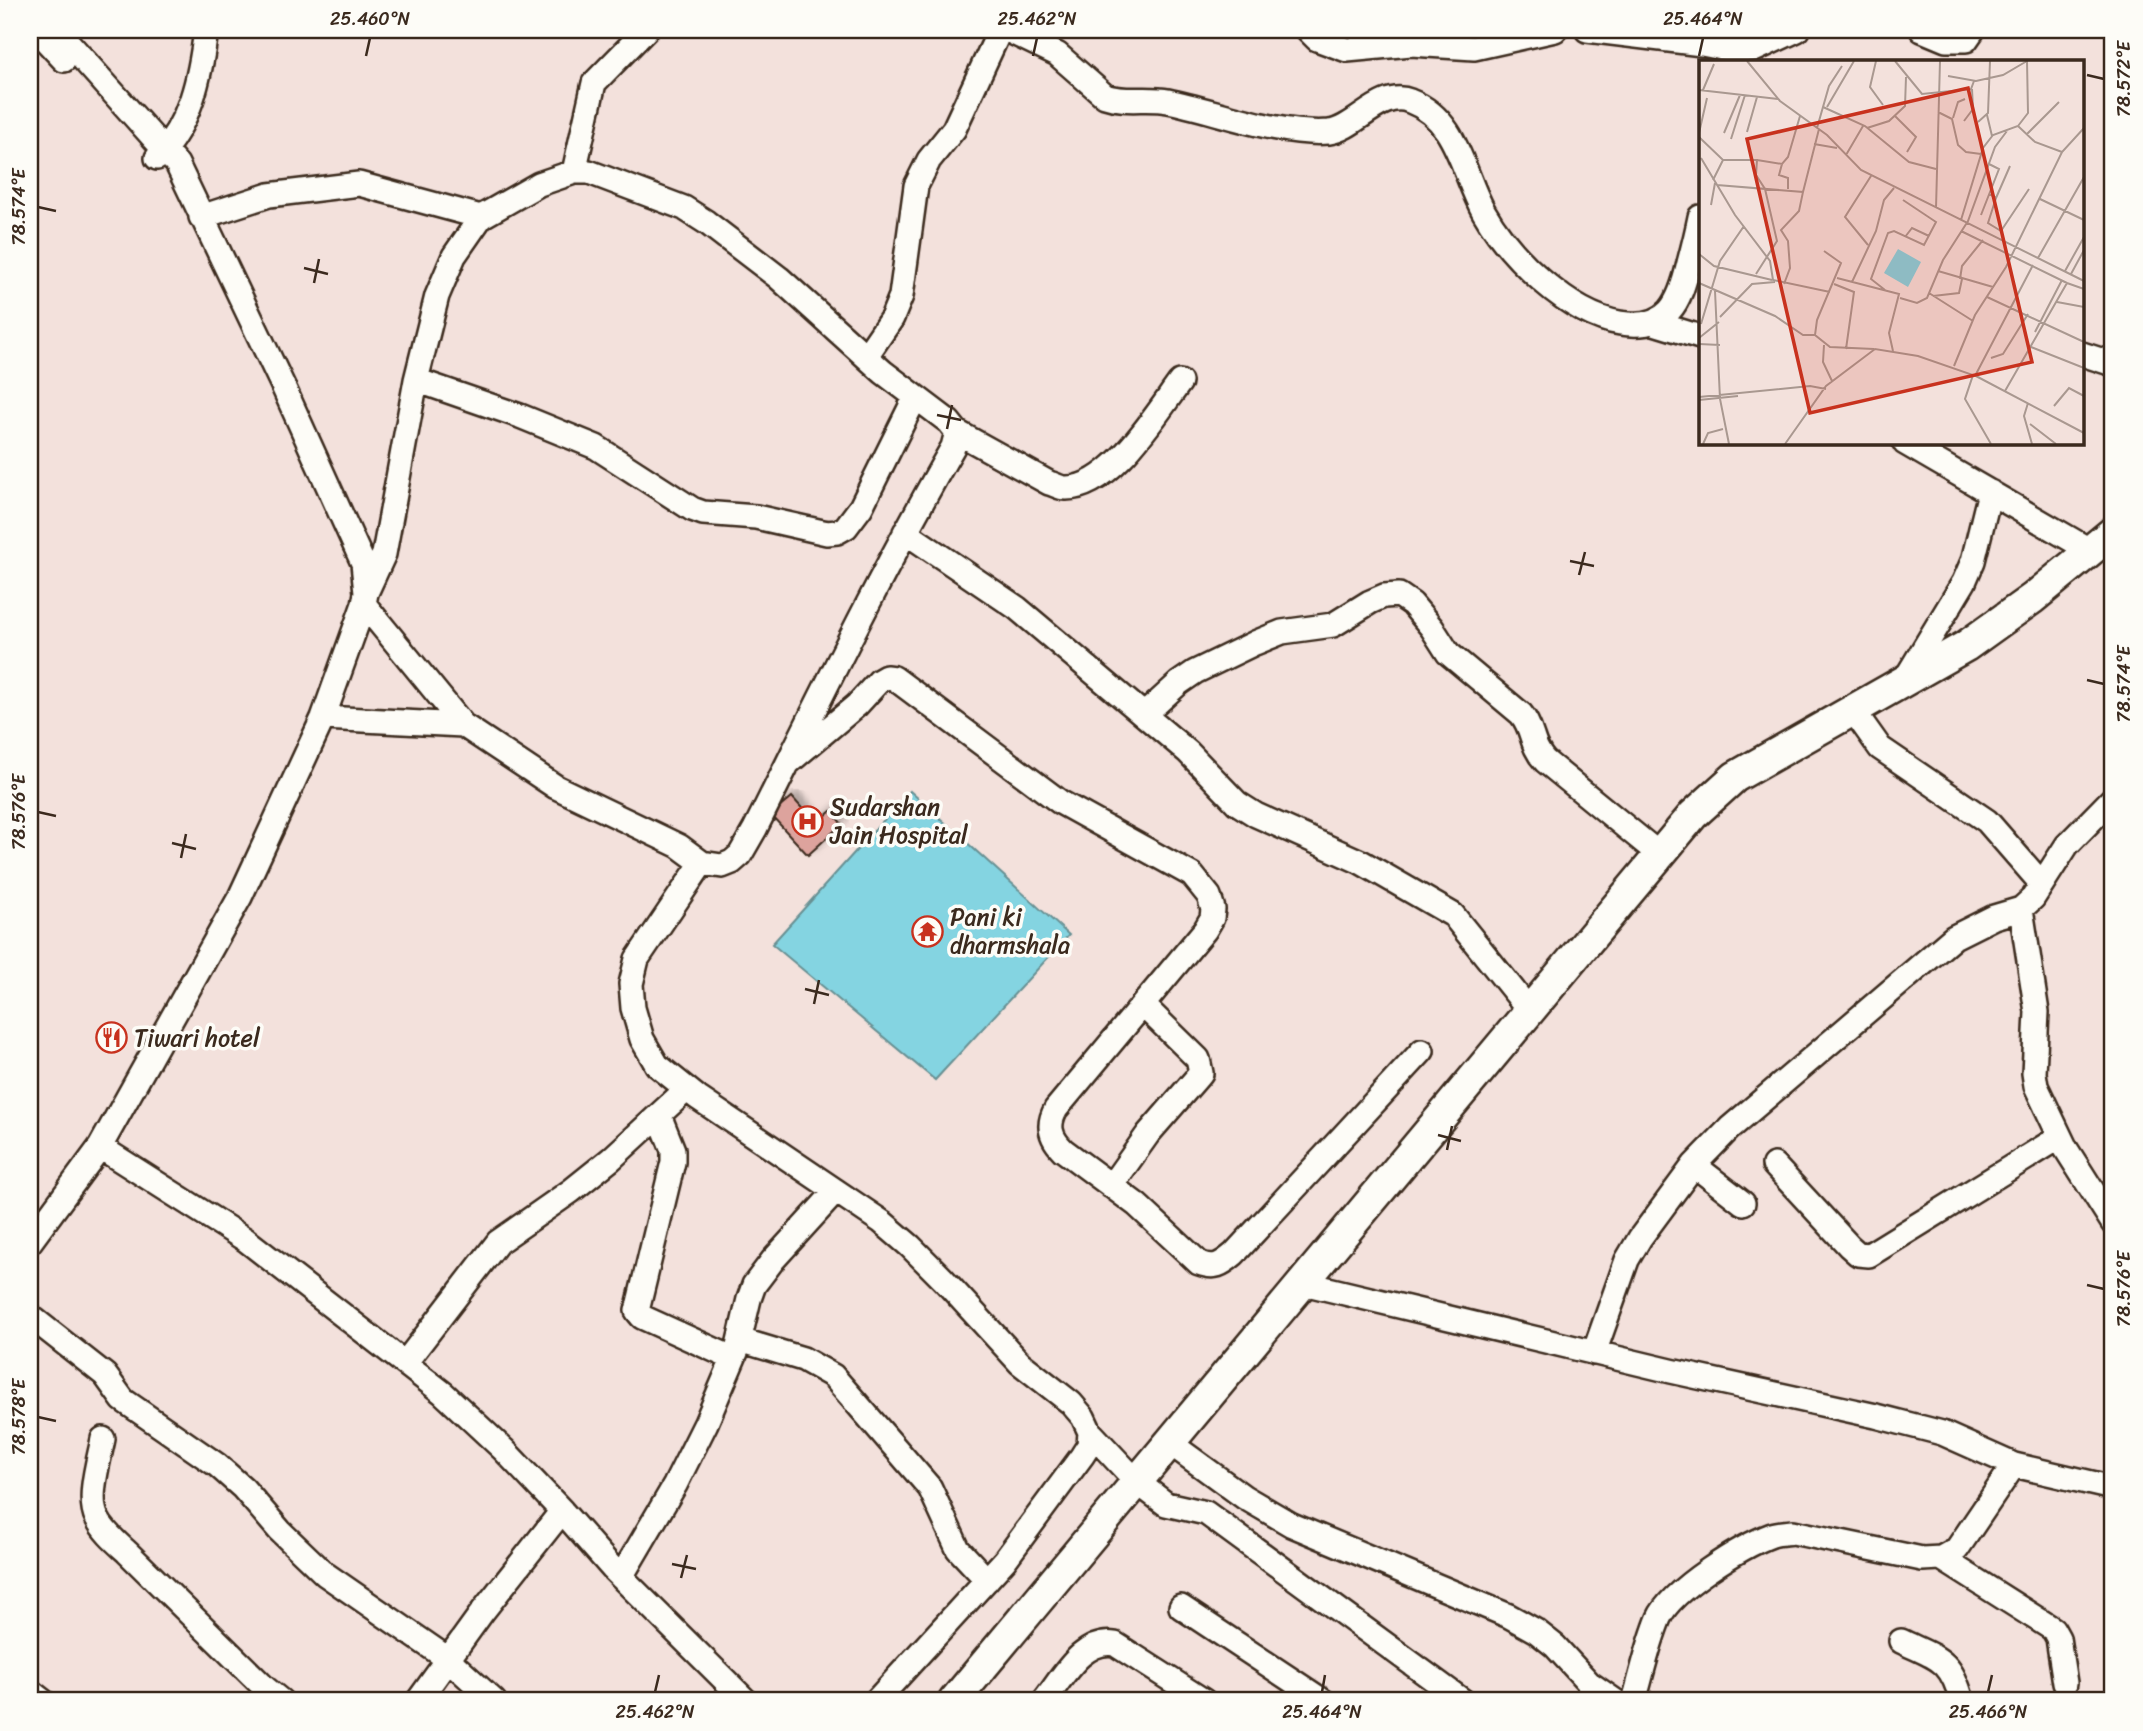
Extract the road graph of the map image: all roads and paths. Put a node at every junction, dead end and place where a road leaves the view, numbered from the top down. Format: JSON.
{"nodes":[{"id":1,"x":36,"y":30,"type":"edge"},
{"id":2,"x":57,"y":30,"type":"edge"},
{"id":3,"x":191,"y":30,"type":"edge"},
{"id":4,"x":206,"y":30,"type":"edge"},
{"id":5,"x":646,"y":30,"type":"edge"},
{"id":6,"x":1000,"y":30,"type":"edge"},
{"id":7,"x":1007,"y":30,"type":"edge"},
{"id":8,"x":1308,"y":30,"type":"edge"},
{"id":9,"x":1555,"y":30,"type":"edge"},
{"id":10,"x":1587,"y":30,"type":"edge"},
{"id":11,"x":1797,"y":30,"type":"edge"},
{"id":12,"x":1922,"y":30,"type":"edge"},
{"id":13,"x":1967,"y":44,"type":"edge"},
{"id":14,"x":1726,"y":46,"type":"edge"},
{"id":15,"x":155,"y":149,"type":"junction"},
{"id":16,"x":574,"y":172,"type":"junction"},
{"id":17,"x":201,"y":217,"type":"junction"},
{"id":18,"x":481,"y":217,"type":"junction"},
{"id":19,"x":1699,"y":222,"type":"edge"},
{"id":20,"x":1651,"y":322,"type":"junction"},
{"id":21,"x":1699,"y":337,"type":"edge"},
{"id":22,"x":2084,"y":355,"type":"edge"},
{"id":23,"x":866,"y":356,"type":"junction"},
{"id":24,"x":2113,"y":364,"type":"edge"},
{"id":25,"x":416,"y":380,"type":"junction"},
{"id":26,"x":1180,"y":382,"type":"dead end"},
{"id":27,"x":915,"y":398,"type":"junction"},
{"id":28,"x":957,"y":432,"type":"junction"},
{"id":29,"x":1907,"y":444,"type":"edge"},
{"id":30,"x":1990,"y":492,"type":"junction"},
{"id":31,"x":905,"y":532,"type":"junction"},
{"id":32,"x":2106,"y":542,"type":"edge"},
{"id":33,"x":365,"y":598,"type":"junction"},
{"id":34,"x":352,"y":634,"type":"junction"},
{"id":35,"x":1904,"y":681,"type":"junction"},
{"id":36,"x":1853,"y":710,"type":"junction"},
{"id":37,"x":1145,"y":714,"type":"junction"},
{"id":38,"x":323,"y":718,"type":"junction"},
{"id":39,"x":463,"y":725,"type":"junction"},
{"id":40,"x":788,"y":763,"type":"junction"},
{"id":41,"x":2113,"y":798,"type":"edge"},
{"id":42,"x":1660,"y":855,"type":"junction"},
{"id":43,"x":702,"y":863,"type":"junction"},
{"id":44,"x":2041,"y":883,"type":"junction"},
{"id":45,"x":2021,"y":909,"type":"junction"},
{"id":46,"x":1143,"y":1005,"type":"junction"},
{"id":47,"x":1530,"y":1010,"type":"junction"},
{"id":48,"x":1422,"y":1051,"type":"dead end"},
{"id":49,"x":687,"y":1090,"type":"junction"},
{"id":50,"x":659,"y":1115,"type":"junction"},
{"id":51,"x":2060,"y":1137,"type":"junction"},
{"id":52,"x":100,"y":1147,"type":"junction"},
{"id":53,"x":1694,"y":1165,"type":"junction"},
{"id":54,"x":1774,"y":1165,"type":"dead end"},
{"id":55,"x":1111,"y":1186,"type":"junction"},
{"id":56,"x":836,"y":1191,"type":"junction"},
{"id":57,"x":1743,"y":1202,"type":"dead end"},
{"id":58,"x":2113,"y":1223,"type":"edge"},
{"id":59,"x":30,"y":1242,"type":"edge"},
{"id":60,"x":1303,"y":1283,"type":"junction"},
{"id":61,"x":30,"y":1316,"type":"edge"},
{"id":62,"x":736,"y":1349,"type":"junction"},
{"id":63,"x":1594,"y":1353,"type":"junction"},
{"id":64,"x":405,"y":1363,"type":"junction"},
{"id":65,"x":1090,"y":1432,"type":"junction"},
{"id":66,"x":103,"y":1439,"type":"dead end"},
{"id":67,"x":1170,"y":1443,"type":"junction"},
{"id":68,"x":2014,"y":1465,"type":"junction"},
{"id":69,"x":1137,"y":1482,"type":"junction"},
{"id":70,"x":2113,"y":1488,"type":"edge"},
{"id":71,"x":562,"y":1511,"type":"junction"},
{"id":72,"x":1941,"y":1558,"type":"junction"},
{"id":73,"x":621,"y":1577,"type":"junction"},
{"id":74,"x":987,"y":1580,"type":"junction"},
{"id":75,"x":1181,"y":1607,"type":"dead end"},
{"id":76,"x":1901,"y":1641,"type":"dead end"},
{"id":77,"x":447,"y":1659,"type":"junction"},
{"id":78,"x":2065,"y":1683,"type":"dead end"},
{"id":79,"x":30,"y":1691,"type":"edge"},
{"id":80,"x":43,"y":1701,"type":"edge"},
{"id":81,"x":281,"y":1701,"type":"edge"},
{"id":82,"x":418,"y":1701,"type":"edge"},
{"id":83,"x":494,"y":1701,"type":"edge"},
{"id":84,"x":746,"y":1701,"type":"edge"},
{"id":85,"x":876,"y":1701,"type":"edge"},
{"id":86,"x":954,"y":1701,"type":"edge"},
{"id":87,"x":1044,"y":1701,"type":"edge"},
{"id":88,"x":1204,"y":1701,"type":"edge"},
{"id":89,"x":1323,"y":1701,"type":"edge"},
{"id":90,"x":1463,"y":1701,"type":"edge"},
{"id":91,"x":1615,"y":1701,"type":"edge"},
{"id":92,"x":1634,"y":1701,"type":"edge"},
{"id":93,"x":1962,"y":1701,"type":"edge"}],
"edges":[{"from":1,"to":15,"type":"street"},
{"from":2,"to":15,"type":"street"},
{"from":3,"to":15,"type":"street"},
{"from":4,"to":15,"type":"street"},
{"from":5,"to":16,"type":"street"},
{"from":6,"to":23,"type":"street"},
{"from":7,"to":20,"type":"street"},
{"from":8,"to":9,"type":"street"},
{"from":10,"to":14,"type":"street"},
{"from":11,"to":14,"type":"street"},
{"from":12,"to":13,"type":"street"},
{"from":15,"to":17,"type":"street"},
{"from":15,"to":34,"type":"street"},
{"from":16,"to":18,"type":"street"},
{"from":16,"to":23,"type":"street"},
{"from":17,"to":18,"type":"street"},
{"from":17,"to":33,"type":"street"},
{"from":18,"to":25,"type":"street"},
{"from":19,"to":20,"type":"street"},
{"from":20,"to":21,"type":"street"},
{"from":22,"to":24,"type":"street"},
{"from":23,"to":27,"type":"street"},
{"from":25,"to":27,"type":"street"},
{"from":25,"to":33,"type":"street"},
{"from":26,"to":28,"type":"street"},
{"from":27,"to":28,"type":"street"},
{"from":28,"to":31,"type":"street"},
{"from":29,"to":30,"type":"street"},
{"from":30,"to":32,"type":"street"},
{"from":30,"to":35,"type":"street"},
{"from":31,"to":37,"type":"street"},
{"from":31,"to":40,"type":"street"},
{"from":32,"to":35,"type":"main road"},
{"from":33,"to":34,"type":"street"},
{"from":33,"to":39,"type":"street"},
{"from":34,"to":38,"type":"street"},
{"from":35,"to":36,"type":"main road"},
{"from":36,"to":42,"type":"main road"},
{"from":36,"to":44,"type":"street"},
{"from":37,"to":42,"type":"street"},
{"from":37,"to":47,"type":"street"},
{"from":38,"to":39,"type":"street"},
{"from":38,"to":52,"type":"street"},
{"from":39,"to":43,"type":"street"},
{"from":40,"to":43,"type":"street"},
{"from":40,"to":46,"type":"street"},
{"from":41,"to":44,"type":"street"},
{"from":42,"to":47,"type":"main road"},
{"from":43,"to":49,"type":"street"},
{"from":44,"to":45,"type":"street"},
{"from":45,"to":51,"type":"street"},
{"from":45,"to":53,"type":"street"},
{"from":46,"to":55,"type":"street"},
{"from":46,"to":55,"type":"street"},
{"from":47,"to":60,"type":"main road"},
{"from":48,"to":55,"type":"street"},
{"from":49,"to":50,"type":"street"},
{"from":49,"to":56,"type":"street"},
{"from":50,"to":62,"type":"street"},
{"from":50,"to":64,"type":"street"},
{"from":51,"to":54,"type":"street"},
{"from":51,"to":58,"type":"street"},
{"from":52,"to":59,"type":"street"},
{"from":52,"to":64,"type":"street"},
{"from":53,"to":57,"type":"street"},
{"from":53,"to":63,"type":"street"},
{"from":56,"to":62,"type":"street"},
{"from":56,"to":65,"type":"street"},
{"from":60,"to":63,"type":"street"},
{"from":60,"to":67,"type":"main road"},
{"from":61,"to":77,"type":"street"},
{"from":62,"to":73,"type":"street"},
{"from":62,"to":74,"type":"street"},
{"from":63,"to":68,"type":"street"},
{"from":64,"to":71,"type":"street"},
{"from":65,"to":69,"type":"street"},
{"from":65,"to":74,"type":"street"},
{"from":66,"to":81,"type":"street"},
{"from":67,"to":69,"type":"main road"},
{"from":67,"to":91,"type":"street"},
{"from":68,"to":70,"type":"street"},
{"from":68,"to":72,"type":"street"},
{"from":69,"to":86,"type":"main road"},
{"from":69,"to":90,"type":"street"},
{"from":71,"to":73,"type":"street"},
{"from":71,"to":77,"type":"street"},
{"from":72,"to":78,"type":"street"},
{"from":72,"to":92,"type":"street"},
{"from":73,"to":84,"type":"street"},
{"from":74,"to":85,"type":"street"},
{"from":75,"to":89,"type":"street"},
{"from":76,"to":93,"type":"street"},
{"from":77,"to":82,"type":"street"},
{"from":77,"to":83,"type":"street"},
{"from":79,"to":80,"type":"street"},
{"from":87,"to":88,"type":"street"}]}
